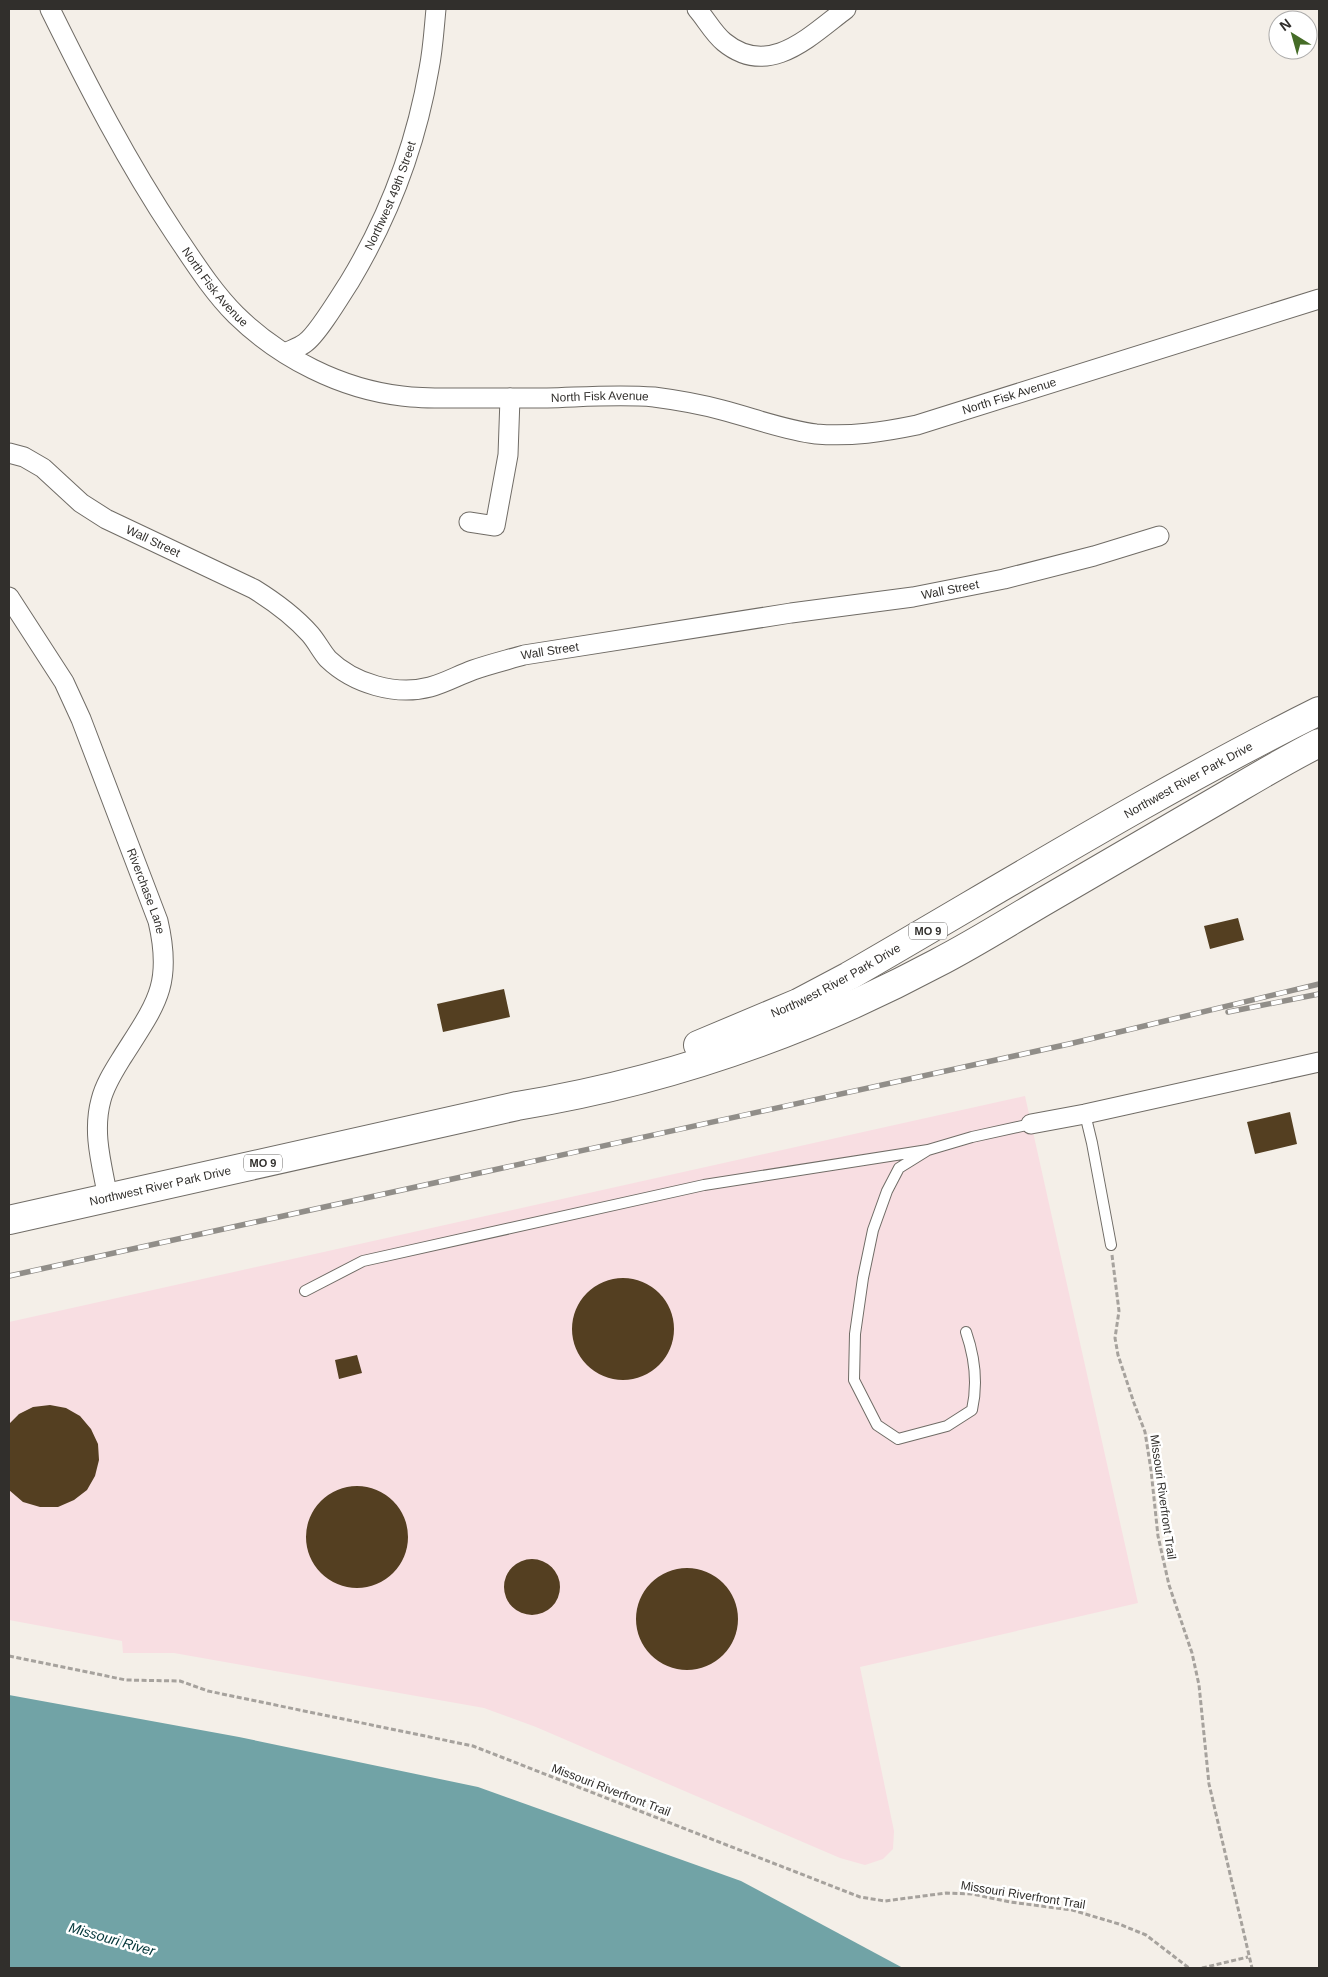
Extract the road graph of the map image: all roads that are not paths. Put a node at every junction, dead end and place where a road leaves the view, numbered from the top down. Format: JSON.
{"nodes":[{"id":1,"x":50,"y":9,"type":"edge"},
{"id":2,"x":436,"y":9,"type":"edge"},
{"id":3,"x":697,"y":9,"type":"edge"},
{"id":4,"x":846,"y":9,"type":"edge"},
{"id":5,"x":1319,"y":299,"type":"edge"},
{"id":6,"x":285,"y":353,"type":"junction"},
{"id":7,"x":510,"y":398,"type":"junction"},
{"id":8,"x":9,"y":453,"type":"edge"},
{"id":9,"x":469,"y":522,"type":"dead end"},
{"id":10,"x":1159,"y":536,"type":"dead end"},
{"id":11,"x":9,"y":597,"type":"edge"},
{"id":12,"x":1319,"y":711,"type":"edge"},
{"id":13,"x":1319,"y":743,"type":"edge"},
{"id":14,"x":1319,"y":1062,"type":"edge"},
{"id":15,"x":517,"y":1106,"type":"junction"},
{"id":16,"x":1085,"y":1114,"type":"junction"},
{"id":17,"x":1031,"y":1124,"type":"joint"},
{"id":18,"x":928,"y":1150,"type":"junction"},
{"id":19,"x":108,"y":1198,"type":"junction"},
{"id":20,"x":9,"y":1220,"type":"edge"},
{"id":21,"x":1111,"y":1245,"type":"road end"},
{"id":22,"x":305,"y":1291,"type":"dead end"},
{"id":23,"x":966,"y":1332,"type":"dead end"}],
"edges":[{"from":1,"to":6,"type":"street","name":"North Fisk Avenue"},
{"from":2,"to":6,"type":"street","name":"Northwest 49th Street"},
{"from":3,"to":4,"type":"street"},
{"from":5,"to":7,"type":"street","name":"North Fisk Avenue"},
{"from":6,"to":7,"type":"street","name":"North Fisk Avenue"},
{"from":7,"to":9,"type":"street"},
{"from":8,"to":10,"type":"street","name":"Wall Street"},
{"from":11,"to":19,"type":"street","name":"Riverchase Lane"},
{"from":12,"to":15,"type":"main road","name":"Northwest River Park Drive","number":"MO 9"},
{"from":13,"to":15,"type":"main road","name":"Northwest River Park Drive","number":"MO 9"},
{"from":14,"to":16,"type":"street"},
{"from":15,"to":19,"type":"main road","name":"Northwest River Park Drive","number":"MO 9"},
{"from":16,"to":17,"type":"street"},
{"from":16,"to":21,"type":"lane"},
{"from":17,"to":18,"type":"lane"},
{"from":18,"to":22,"type":"lane"},
{"from":18,"to":23,"type":"lane"},
{"from":19,"to":20,"type":"main road","name":"Northwest River Park Drive","number":"MO 9"}]}
